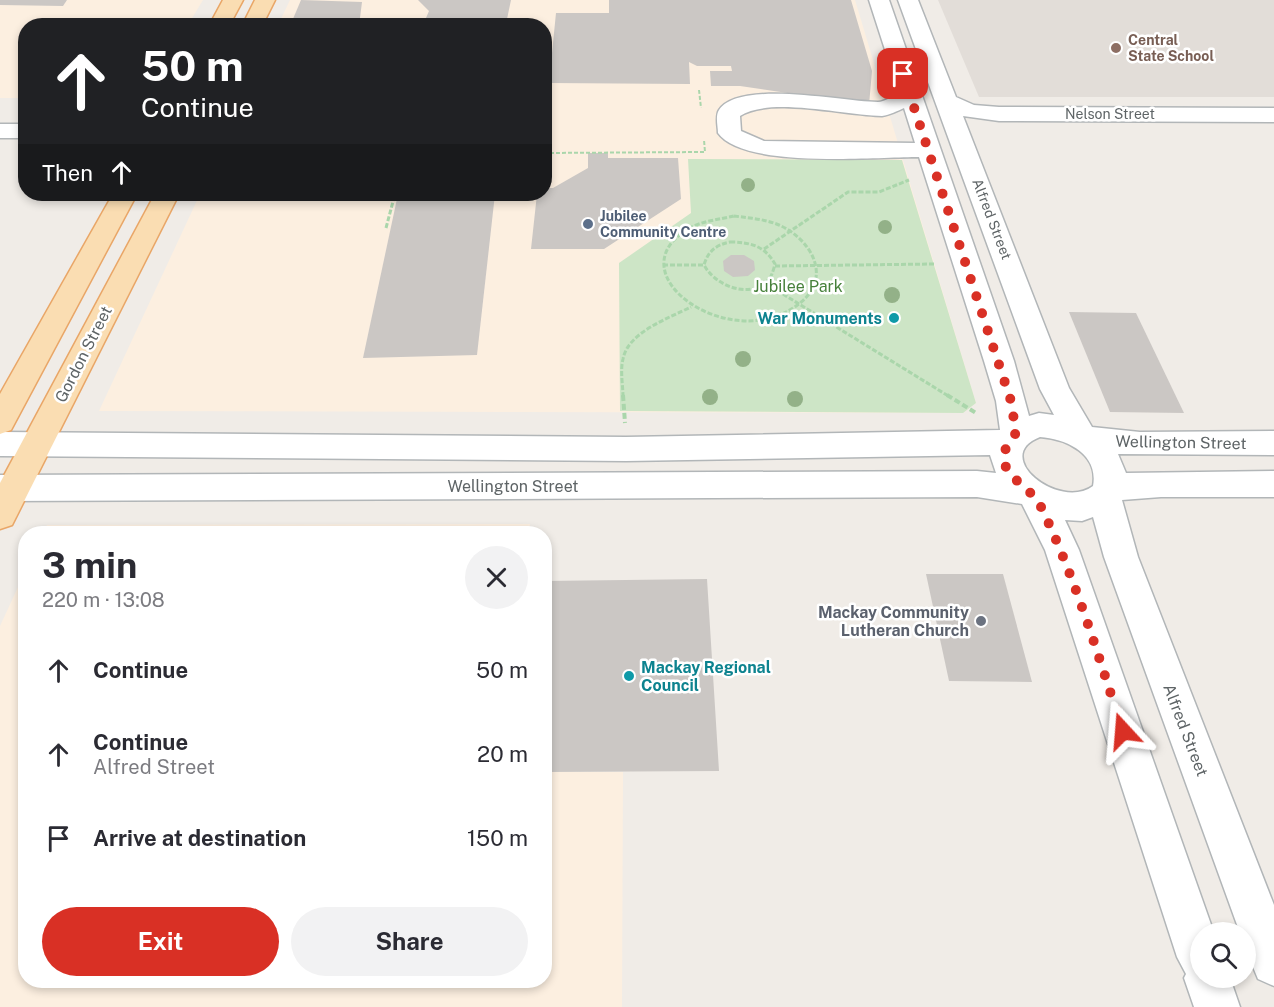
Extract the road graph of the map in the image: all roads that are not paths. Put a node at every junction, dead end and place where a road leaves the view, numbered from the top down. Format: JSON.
{"nodes":[{"id":1,"x":233,"y":0,"type":"edge"},
{"id":2,"x":265,"y":0,"type":"edge"},
{"id":3,"x":879,"y":0,"type":"edge"},
{"id":4,"x":908,"y":0,"type":"edge"},
{"id":5,"x":223,"y":18,"type":"edge"},
{"id":6,"x":256,"y":18,"type":"edge"},
{"id":7,"x":910,"y":96,"type":"junction"},
{"id":8,"x":948,"y":102,"type":"junction"},
{"id":9,"x":18,"y":111,"type":"edge"},
{"id":10,"x":0,"y":112,"type":"edge"},
{"id":11,"x":1274,"y":115,"type":"edge"},
{"id":12,"x":0,"y":131,"type":"edge"},
{"id":13,"x":18,"y":131,"type":"edge"},
{"id":14,"x":1274,"y":133,"type":"edge"},
{"id":15,"x":964,"y":146,"type":"junction"},
{"id":16,"x":928,"y":150,"type":"junction"},
{"id":17,"x":121,"y":201,"type":"edge"},
{"id":18,"x":163,"y":201,"type":"edge"},
{"id":19,"x":0,"y":422,"type":"edge"},
{"id":20,"x":1012,"y":437,"type":"junction"},
{"id":21,"x":1084,"y":437,"type":"junction"},
{"id":22,"x":1274,"y":443,"type":"edge"},
{"id":23,"x":0,"y":444,"type":"edge"},
{"id":24,"x":36,"y":444,"type":"junction"},
{"id":25,"x":1274,"y":484,"type":"edge"},
{"id":26,"x":1107,"y":492,"type":"junction"},
{"id":27,"x":1032,"y":495,"type":"junction"},
{"id":28,"x":5,"y":497,"type":"edge"},
{"id":29,"x":1190,"y":928,"type":"edge"},
{"id":30,"x":1274,"y":963,"type":"edge"},
{"id":31,"x":1210,"y":988,"type":"edge"},
{"id":32,"x":1217,"y":1007,"type":"edge"}],
"edges":[{"from":1,"to":5,"type":"main road"},
{"from":2,"to":6,"type":"main road"},
{"from":3,"to":7,"type":"street"},
{"from":4,"to":8,"type":"street","name":"Alfred Street"},
{"from":7,"to":16,"type":"street"},
{"from":7,"to":16,"type":"street"},
{"from":8,"to":11,"type":"street","name":"Nelson Street"},
{"from":8,"to":15,"type":"street","name":"Alfred Street"},
{"from":9,"to":10,"type":"street"},
{"from":12,"to":13,"type":"street"},
{"from":14,"to":15,"type":"street","name":"Nelson Street"},
{"from":15,"to":21,"type":"street","name":"Alfred Street"},
{"from":16,"to":20,"type":"street"},
{"from":17,"to":19,"type":"main road"},
{"from":18,"to":24,"type":"main road","name":"Gordon Street"},
{"from":20,"to":21,"type":"street"},
{"from":20,"to":24,"type":"street"},
{"from":20,"to":27,"type":"street"},
{"from":21,"to":22,"type":"street","name":"Wellington Street"},
{"from":21,"to":26,"type":"street"},
{"from":23,"to":24,"type":"street"},
{"from":24,"to":28,"type":"main road","name":"Gordon Street"},
{"from":25,"to":26,"type":"street"},
{"from":26,"to":27,"type":"street"},
{"from":26,"to":30,"type":"street","name":"Alfred Street"},
{"from":27,"to":28,"type":"street","name":"Wellington Street"},
{"from":27,"to":29,"type":"street"},
{"from":31,"to":32,"type":"street"}]}
